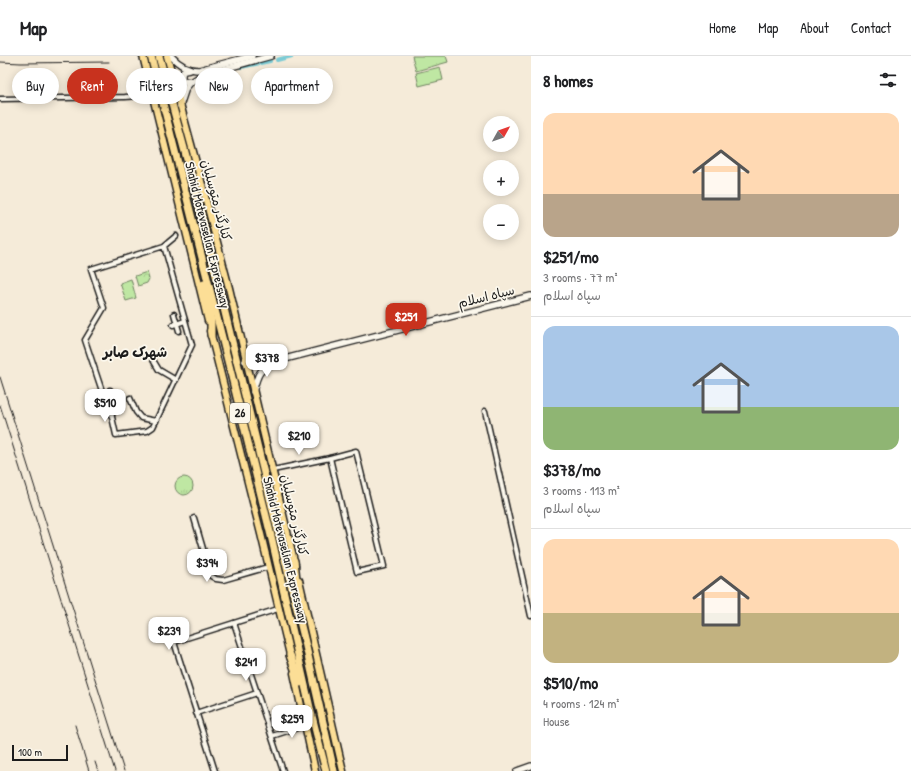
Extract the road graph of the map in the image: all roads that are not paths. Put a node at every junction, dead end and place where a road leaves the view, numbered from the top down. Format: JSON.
{"nodes":[{"id":1,"x":143,"y":56,"type":"edge"},
{"id":2,"x":151,"y":56,"type":"edge"},
{"id":3,"x":159,"y":56,"type":"edge"},
{"id":4,"x":167,"y":56,"type":"edge"},
{"id":5,"x":171,"y":56,"type":"edge"},
{"id":6,"x":252,"y":56,"type":"edge"},
{"id":7,"x":272,"y":56,"type":"edge"},
{"id":8,"x":146,"y":68,"type":"edge"},
{"id":9,"x":190,"y":70,"type":"junction"},
{"id":10,"x":191,"y":82,"type":"junction"},
{"id":11,"x":126,"y":96,"type":"edge"},
{"id":12,"x":0,"y":99,"type":"edge"},
{"id":13,"x":155,"y":104,"type":"edge"},
{"id":14,"x":180,"y":106,"type":"junction"},
{"id":15,"x":176,"y":236,"type":"dead end"},
{"id":16,"x":164,"y":246,"type":"junction"},
{"id":17,"x":200,"y":248,"type":"junction"},
{"id":18,"x":531,"y":296,"type":"edge"},
{"id":19,"x":174,"y":314,"type":"dead end"},
{"id":20,"x":185,"y":321,"type":"junction"},
{"id":21,"x":175,"y":324,"type":"junction"},
{"id":22,"x":179,"y":331,"type":"dead end"},
{"id":23,"x":211,"y":336,"type":"junction"},
{"id":24,"x":153,"y":360,"type":"dead end"},
{"id":25,"x":245,"y":360,"type":"junction"},
{"id":26,"x":277,"y":361,"type":"junction"},
{"id":27,"x":176,"y":380,"type":"junction"},
{"id":28,"x":110,"y":390,"type":"dead end"},
{"id":29,"x":253,"y":392,"type":"junction"},
{"id":30,"x":130,"y":398,"type":"dead end"},
{"id":31,"x":485,"y":411,"type":"dead end"},
{"id":32,"x":112,"y":417,"type":"junction"},
{"id":33,"x":156,"y":421,"type":"junction"},
{"id":34,"x":330,"y":458,"type":"junction"},
{"id":35,"x":273,"y":470,"type":"junction"},
{"id":36,"x":194,"y":518,"type":"dead end"},
{"id":37,"x":294,"y":561,"type":"junction"},
{"id":38,"x":268,"y":567,"type":"junction"},
{"id":39,"x":278,"y":610,"type":"junction"},
{"id":40,"x":531,"y":616,"type":"edge"},
{"id":41,"x":234,"y":623,"type":"junction"},
{"id":42,"x":305,"y":642,"type":"junction"},
{"id":43,"x":290,"y":655,"type":"junction"},
{"id":44,"x":257,"y":693,"type":"junction"},
{"id":45,"x":311,"y":712,"type":"junction"},
{"id":46,"x":196,"y":713,"type":"junction"},
{"id":47,"x":306,"y":725,"type":"junction"},
{"id":48,"x":272,"y":736,"type":"junction"},
{"id":49,"x":531,"y":766,"type":"edge"},
{"id":50,"x":214,"y":771,"type":"edge"},
{"id":51,"x":283,"y":771,"type":"edge"},
{"id":52,"x":316,"y":771,"type":"edge"},
{"id":53,"x":326,"y":771,"type":"edge"},
{"id":54,"x":334,"y":771,"type":"edge"},
{"id":55,"x":343,"y":771,"type":"edge"},
{"id":56,"x":517,"y":771,"type":"edge"}],
"edges":[{"from":1,"to":8,"type":"main road"},
{"from":2,"to":17,"type":"highway","name":"Shahid Motevaselian Expressway","number":"26"},
{"from":3,"to":42,"type":"highway","name":"Shahid Motevaselian Expressway"},
{"from":4,"to":14,"type":"main road","name":"کنارگذر متوسلیان"},
{"from":5,"to":9,"type":"main road"},
{"from":6,"to":9,"type":"main road"},
{"from":7,"to":10,"type":"main road"},
{"from":9,"to":10,"type":"main road"},
{"from":10,"to":14,"type":"main road"},
{"from":11,"to":12,"type":"street"},
{"from":13,"to":23,"type":"main road"},
{"from":14,"to":25,"type":"main road","name":"کنارگذر متوسلیان"},
{"from":15,"to":16,"type":"street"},
{"from":16,"to":20,"type":"street"},
{"from":16,"to":32,"type":"street"},
{"from":17,"to":23,"type":"highway"},
{"from":17,"to":45,"type":"highway","name":"Shahid Motevaselian Expressway","number":"26"},
{"from":18,"to":26,"type":"main road","name":"سپاه اسلام"},
{"from":19,"to":21,"type":"street"},
{"from":20,"to":21,"type":"street"},
{"from":20,"to":27,"type":"street"},
{"from":21,"to":22,"type":"street"},
{"from":23,"to":38,"type":"main road"},
{"from":24,"to":27,"type":"street"},
{"from":25,"to":26,"type":"main road"},
{"from":25,"to":29,"type":"main road","name":"کنارگذر متوسلیان"},
{"from":26,"to":29,"type":"main road","name":"سپاه اسلام"},
{"from":27,"to":33,"type":"street"},
{"from":28,"to":32,"type":"street"},
{"from":29,"to":35,"type":"main road","name":"کنارگذر متوسلیان"},
{"from":30,"to":33,"type":"street"},
{"from":31,"to":40,"type":"street"},
{"from":32,"to":33,"type":"street"},
{"from":34,"to":34,"type":"street"},
{"from":34,"to":35,"type":"street"},
{"from":35,"to":37,"type":"main road","name":"کنارگذر متوسلیان"},
{"from":36,"to":38,"type":"street"},
{"from":37,"to":42,"type":"highway"},
{"from":37,"to":55,"type":"main road","name":"کنارگذر متوسلیان"},
{"from":38,"to":39,"type":"main road"},
{"from":39,"to":41,"type":"street"},
{"from":39,"to":43,"type":"main road"},
{"from":41,"to":44,"type":"street"},
{"from":41,"to":46,"type":"street"},
{"from":42,"to":54,"type":"highway","name":"Shahid Motevaselian Expressway"},
{"from":43,"to":45,"type":"highway"},
{"from":43,"to":47,"type":"main road"},
{"from":44,"to":46,"type":"street"},
{"from":44,"to":48,"type":"street"},
{"from":45,"to":53,"type":"highway","name":"Shahid Motevaselian Expressway","number":"26"},
{"from":46,"to":50,"type":"street"},
{"from":47,"to":48,"type":"street"},
{"from":47,"to":52,"type":"main road"},
{"from":48,"to":51,"type":"street"},
{"from":49,"to":56,"type":"main road"}]}
